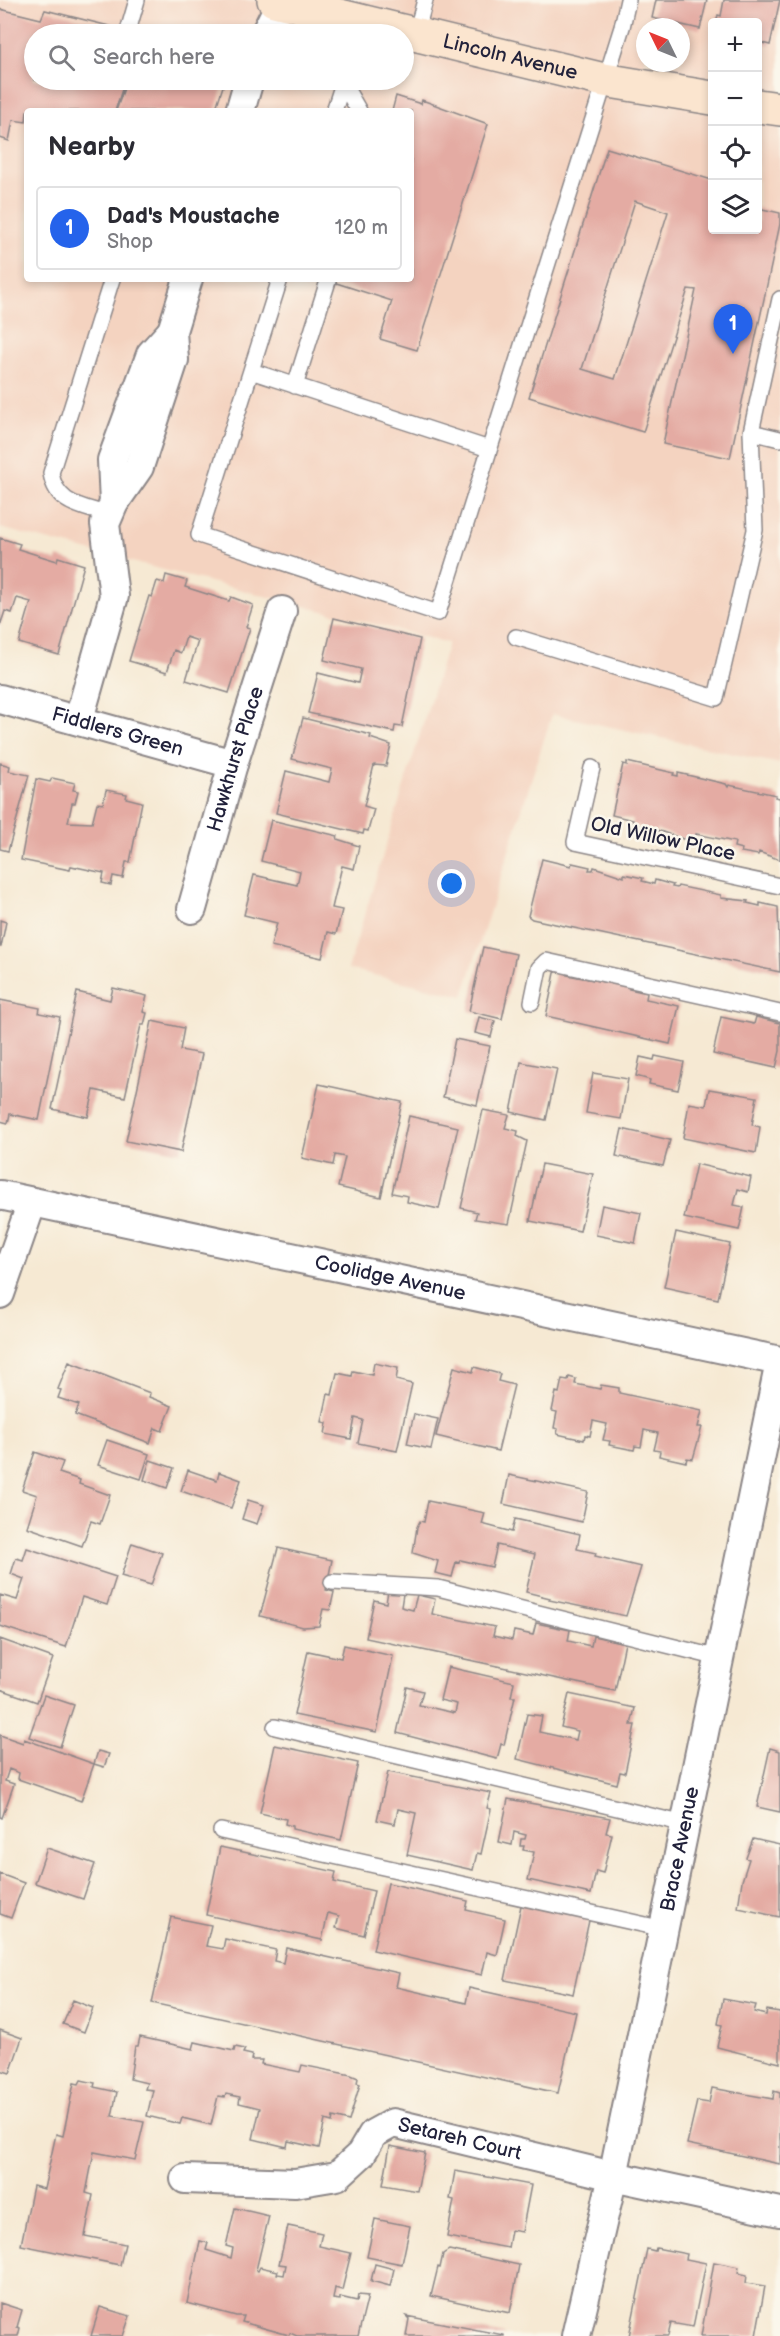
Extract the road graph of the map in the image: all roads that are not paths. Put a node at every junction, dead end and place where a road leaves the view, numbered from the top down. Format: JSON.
{"nodes":[{"id":1,"x":137,"y":0,"type":"edge"},
{"id":2,"x":425,"y":0,"type":"edge"},
{"id":3,"x":628,"y":0,"type":"edge"},
{"id":4,"x":278,"y":1,"type":"edge"},
{"id":5,"x":359,"y":19,"type":"edge"},
{"id":6,"x":130,"y":24,"type":"edge"},
{"id":7,"x":270,"y":24,"type":"edge"},
{"id":8,"x":378,"y":24,"type":"edge"},
{"id":9,"x":416,"y":34,"type":"joint"},
{"id":10,"x":603,"y":80,"type":"junction"},
{"id":11,"x":246,"y":90,"type":"edge"},
{"id":12,"x":341,"y":90,"type":"edge"},
{"id":13,"x":348,"y":90,"type":"edge"},
{"id":14,"x":708,"y":97,"type":"edge"},
{"id":15,"x":762,"y":107,"type":"edge"},
{"id":16,"x":241,"y":108,"type":"edge"},
{"id":17,"x":335,"y":108,"type":"edge"},
{"id":18,"x":358,"y":108,"type":"edge"},
{"id":19,"x":780,"y":109,"type":"edge"},
{"id":20,"x":111,"y":282,"type":"edge"},
{"id":21,"x":187,"y":282,"type":"edge"},
{"id":22,"x":279,"y":282,"type":"edge"},
{"id":23,"x":328,"y":282,"type":"edge"},
{"id":24,"x":780,"y":298,"type":"edge"},
{"id":25,"x":251,"y":371,"type":"junction"},
{"id":26,"x":295,"y":386,"type":"junction"},
{"id":27,"x":751,"y":432,"type":"junction"},
{"id":28,"x":780,"y":439,"type":"edge"},
{"id":29,"x":489,"y":449,"type":"junction"},
{"id":30,"x":111,"y":509,"type":"junction"},
{"id":31,"x":282,"y":611,"type":"dead end"},
{"id":32,"x":516,"y":637,"type":"dead end"},
{"id":33,"x":0,"y":699,"type":"edge"},
{"id":34,"x":79,"y":719,"type":"junction"},
{"id":35,"x":233,"y":764,"type":"junction"},
{"id":36,"x":592,"y":768,"type":"dead end"},
{"id":37,"x":780,"y":886,"type":"edge"},
{"id":38,"x":192,"y":909,"type":"dead end"},
{"id":39,"x":532,"y":1002,"type":"dead end"},
{"id":40,"x":780,"y":1013,"type":"edge"},
{"id":41,"x":0,"y":1195,"type":"edge"},
{"id":42,"x":32,"y":1202,"type":"junction"},
{"id":43,"x":0,"y":1294,"type":"edge"},
{"id":44,"x":780,"y":1362,"type":"edge"},
{"id":45,"x":776,"y":1402,"type":"edge"},
{"id":46,"x":332,"y":1582,"type":"dead end"},
{"id":47,"x":719,"y":1658,"type":"junction"},
{"id":48,"x":275,"y":1727,"type":"dead end"},
{"id":49,"x":685,"y":1824,"type":"junction"},
{"id":50,"x":221,"y":1831,"type":"dead end"},
{"id":51,"x":664,"y":1929,"type":"junction"},
{"id":52,"x":613,"y":2176,"type":"junction"},
{"id":53,"x":184,"y":2179,"type":"dead end"},
{"id":54,"x":780,"y":2212,"type":"edge"},
{"id":55,"x":576,"y":2336,"type":"edge"}],
"edges":[{"from":1,"to":6,"type":"lane"},
{"from":2,"to":9,"type":"lane"},
{"from":3,"to":10,"type":"lane"},
{"from":4,"to":5,"type":"main road","name":"Lincoln Avenue"},
{"from":4,"to":7,"type":"street"},
{"from":5,"to":8,"type":"main road","name":"Lincoln Avenue"},
{"from":9,"to":10,"type":"main road","name":"Lincoln Avenue"},
{"from":10,"to":14,"type":"main road","name":"Lincoln Avenue"},
{"from":10,"to":29,"type":"lane"},
{"from":11,"to":16,"type":"street"},
{"from":12,"to":17,"type":"lane"},
{"from":13,"to":18,"type":"lane"},
{"from":15,"to":19,"type":"main road"},
{"from":20,"to":30,"type":"lane"},
{"from":21,"to":30,"type":"street"},
{"from":22,"to":25,"type":"lane"},
{"from":23,"to":26,"type":"lane"},
{"from":24,"to":27,"type":"lane"},
{"from":25,"to":26,"type":"lane"},
{"from":25,"to":29,"type":"lane"},
{"from":26,"to":29,"type":"lane"},
{"from":27,"to":28,"type":"lane"},
{"from":27,"to":32,"type":"lane"},
{"from":30,"to":34,"type":"street"},
{"from":31,"to":35,"type":"street","name":"Hawkhurst Place"},
{"from":33,"to":34,"type":"street","name":"Fiddlers Green"},
{"from":34,"to":35,"type":"street","name":"Fiddlers Green"},
{"from":35,"to":38,"type":"street","name":"Hawkhurst Place"},
{"from":36,"to":37,"type":"lane","name":"Old Willow Place"},
{"from":39,"to":40,"type":"lane"},
{"from":41,"to":42,"type":"street","name":"Coolidge Avenue"},
{"from":42,"to":43,"type":"street"},
{"from":42,"to":44,"type":"street","name":"Coolidge Avenue"},
{"from":44,"to":45,"type":"street","name":"Brace Avenue"},
{"from":45,"to":47,"type":"street","name":"Brace Avenue"},
{"from":46,"to":47,"type":"lane"},
{"from":47,"to":49,"type":"street","name":"Brace Avenue"},
{"from":48,"to":49,"type":"lane"},
{"from":49,"to":51,"type":"street","name":"Brace Avenue"},
{"from":50,"to":51,"type":"lane"},
{"from":51,"to":52,"type":"street","name":"Brace Avenue"},
{"from":52,"to":53,"type":"street","name":"Setareh Court"},
{"from":52,"to":54,"type":"street","name":"Setareh Court"},
{"from":52,"to":55,"type":"street","name":"Brace Avenue"}]}
